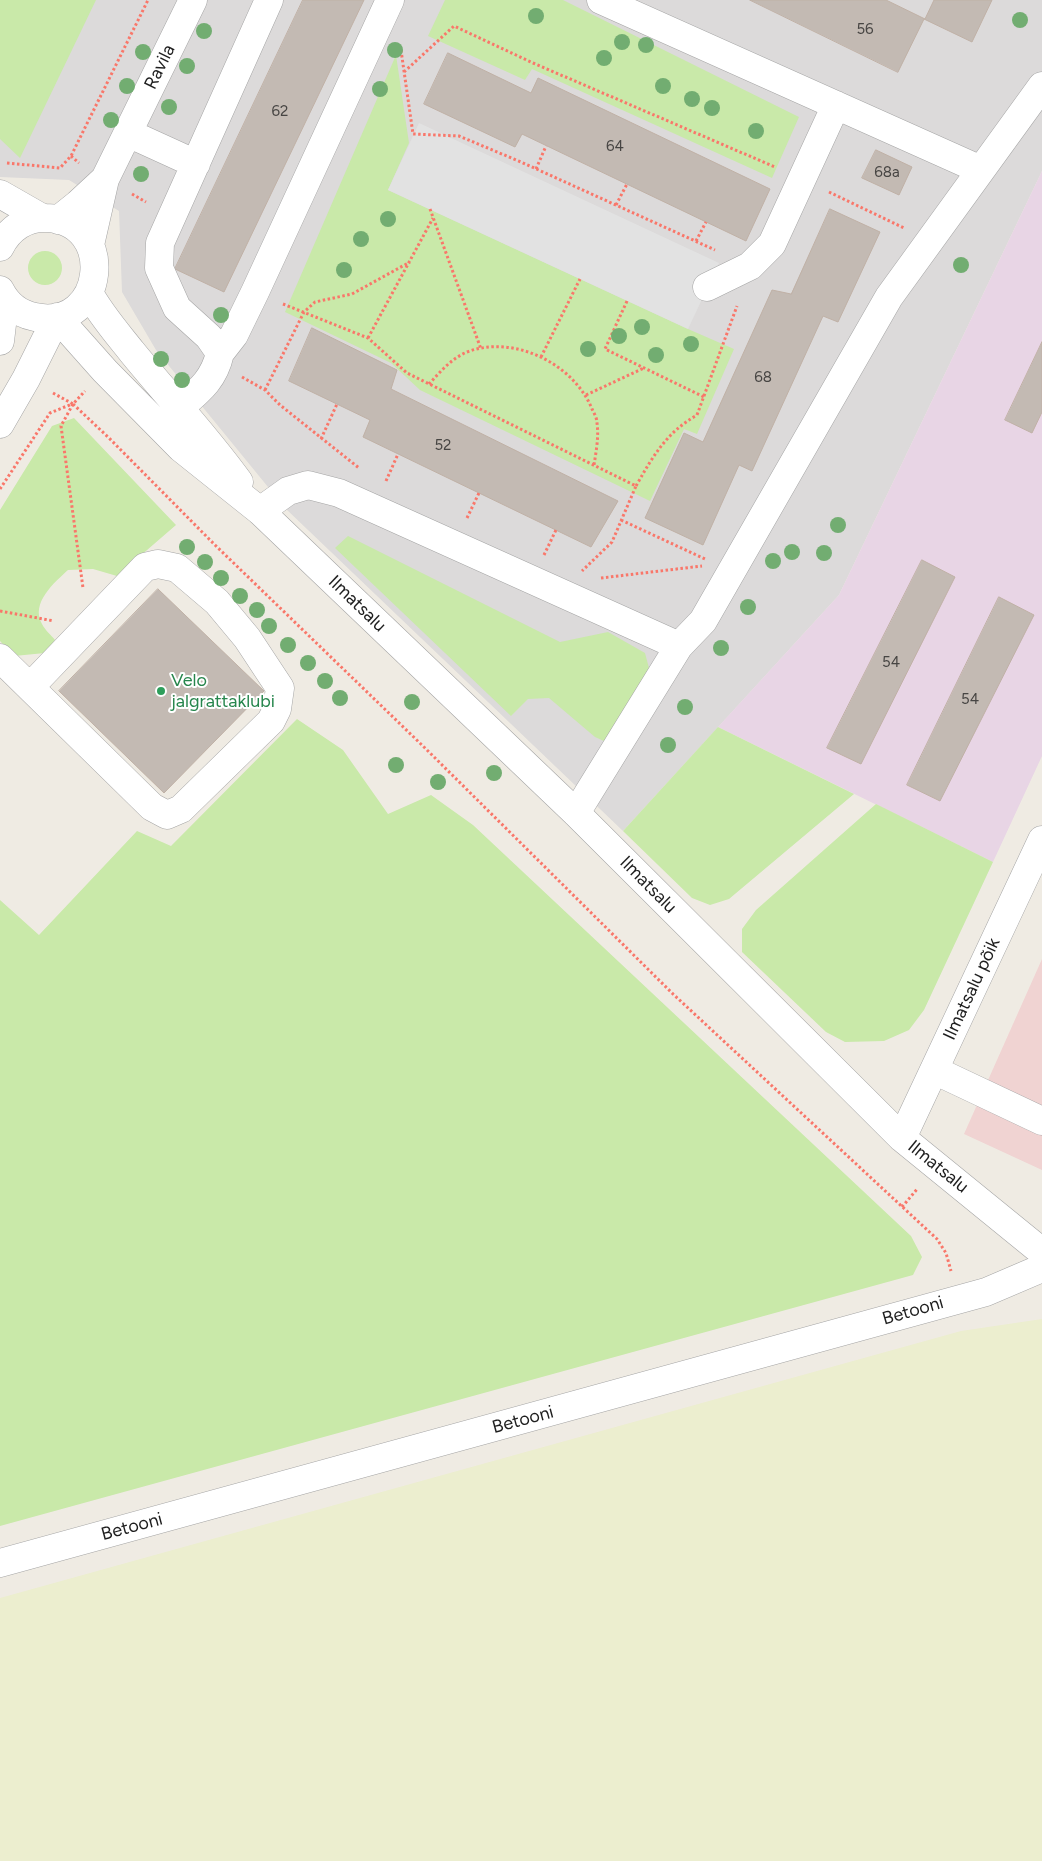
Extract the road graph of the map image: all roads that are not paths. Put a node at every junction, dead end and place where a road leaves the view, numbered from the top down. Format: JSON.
{"nodes":[{"id":1,"x":193,"y":0,"type":"edge"},
{"id":2,"x":269,"y":0,"type":"edge"},
{"id":3,"x":390,"y":0,"type":"edge"},
{"id":4,"x":601,"y":0,"type":"edge"},
{"id":5,"x":1042,"y":86,"type":"edge"},
{"id":6,"x":836,"y":105,"type":"junction"},
{"id":7,"x":128,"y":133,"type":"junction"},
{"id":8,"x":196,"y":164,"type":"junction"},
{"id":9,"x":981,"y":170,"type":"junction"},
{"id":10,"x":106,"y":179,"type":"junction"},
{"id":11,"x":0,"y":194,"type":"edge"},
{"id":12,"x":50,"y":219,"type":"junction"},
{"id":13,"x":90,"y":245,"type":"junction"},
{"id":14,"x":0,"y":246,"type":"edge"},
{"id":15,"x":707,"y":287,"type":"dead end"},
{"id":16,"x":2,"y":294,"type":"edge"},
{"id":17,"x":89,"y":294,"type":"junction"},
{"id":18,"x":57,"y":318,"type":"junction"},
{"id":19,"x":0,"y":341,"type":"edge"},
{"id":20,"x":220,"y":353,"type":"junction"},
{"id":21,"x":178,"y":408,"type":"junction"},
{"id":22,"x":0,"y":424,"type":"edge"},
{"id":23,"x":260,"y":511,"type":"junction"},
{"id":24,"x":679,"y":646,"type":"junction"},
{"id":25,"x":0,"y":658,"type":"edge"},
{"id":26,"x":30,"y":687,"type":"junction"},
{"id":27,"x":576,"y":814,"type":"junction"},
{"id":28,"x":1042,"y":840,"type":"edge"},
{"id":29,"x":934,"y":1070,"type":"junction"},
{"id":30,"x":1042,"y":1121,"type":"edge"},
{"id":31,"x":902,"y":1138,"type":"junction"},
{"id":32,"x":1042,"y":1252,"type":"edge"},
{"id":33,"x":1042,"y":1268,"type":"edge"},
{"id":34,"x":0,"y":1563,"type":"edge"}],
"edges":[{"from":1,"to":7,"type":"street","name":"Ravila"},
{"from":2,"to":8,"type":"street"},
{"from":3,"to":20,"type":"street"},
{"from":4,"to":6,"type":"street"},
{"from":5,"to":9,"type":"street"},
{"from":6,"to":9,"type":"street"},
{"from":6,"to":15,"type":"street"},
{"from":7,"to":8,"type":"street"},
{"from":7,"to":10,"type":"street","name":"Ravila"},
{"from":8,"to":20,"type":"street"},
{"from":9,"to":24,"type":"street"},
{"from":10,"to":12,"type":"street","name":"Ravila"},
{"from":10,"to":13,"type":"street","name":"Ravila"},
{"from":11,"to":12,"type":"street"},
{"from":12,"to":13,"type":"street"},
{"from":12,"to":14,"type":"street","name":"Ravila"},
{"from":13,"to":17,"type":"street"},
{"from":16,"to":18,"type":"street"},
{"from":16,"to":19,"type":"street"},
{"from":17,"to":18,"type":"street"},
{"from":17,"to":21,"type":"street","name":"Ilmatsalu"},
{"from":18,"to":22,"type":"street"},
{"from":18,"to":23,"type":"street","name":"Ilmatsalu"},
{"from":20,"to":21,"type":"street"},
{"from":21,"to":23,"type":"street","name":"Ilmatsalu"},
{"from":23,"to":24,"type":"street"},
{"from":23,"to":27,"type":"street","name":"Ilmatsalu"},
{"from":24,"to":27,"type":"street"},
{"from":25,"to":26,"type":"street"},
{"from":26,"to":26,"type":"street"},
{"from":27,"to":31,"type":"street","name":"Ilmatsalu"},
{"from":28,"to":29,"type":"street","name":"Ilmatsalu põik"},
{"from":29,"to":30,"type":"street"},
{"from":29,"to":31,"type":"street","name":"Ilmatsalu põik"},
{"from":31,"to":32,"type":"street","name":"Ilmatsalu"},
{"from":33,"to":34,"type":"street","name":"Betooni"}]}
